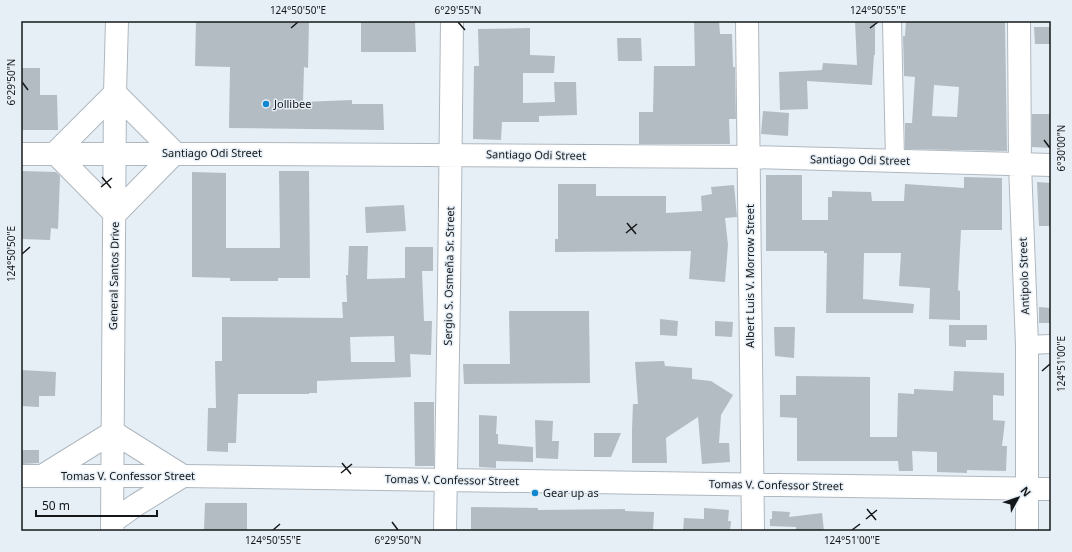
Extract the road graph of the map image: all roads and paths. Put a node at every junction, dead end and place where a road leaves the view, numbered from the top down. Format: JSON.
{"nodes":[{"id":1,"x":117,"y":21,"type":"edge"},
{"id":2,"x":452,"y":21,"type":"edge"},
{"id":3,"x":747,"y":21,"type":"edge"},
{"id":4,"x":892,"y":21,"type":"edge"},
{"id":5,"x":1019,"y":21,"type":"edge"},
{"id":6,"x":115,"y":93,"type":"junction"},
{"id":7,"x":175,"y":153,"type":"junction"},
{"id":8,"x":21,"y":154,"type":"edge"},
{"id":9,"x":55,"y":154,"type":"junction"},
{"id":10,"x":115,"y":154,"type":"junction"},
{"id":11,"x":450,"y":154,"type":"junction"},
{"id":12,"x":749,"y":157,"type":"junction"},
{"id":13,"x":895,"y":160,"type":"junction"},
{"id":14,"x":1020,"y":165,"type":"junction"},
{"id":15,"x":1051,"y":165,"type":"edge"},
{"id":16,"x":115,"y":214,"type":"junction"},
{"id":17,"x":1027,"y":344,"type":"junction"},
{"id":18,"x":1051,"y":344,"type":"edge"},
{"id":19,"x":113,"y":432,"type":"junction"},
{"id":20,"x":31,"y":476,"type":"edge"},
{"id":21,"x":112,"y":476,"type":"junction"},
{"id":22,"x":183,"y":476,"type":"junction"},
{"id":23,"x":446,"y":480,"type":"junction"},
{"id":24,"x":751,"y":485,"type":"junction"},
{"id":25,"x":1027,"y":489,"type":"junction"},
{"id":26,"x":1051,"y":489,"type":"edge"},
{"id":27,"x":112,"y":527,"type":"edge"},
{"id":28,"x":445,"y":531,"type":"edge"},
{"id":29,"x":753,"y":531,"type":"edge"},
{"id":30,"x":1027,"y":531,"type":"edge"}],
"edges":[{"from":1,"to":6,"type":"main road","name":"General Santos Drive"},
{"from":2,"to":11,"type":"main road","name":"Sergio S. Osmeña Sr. Street"},
{"from":3,"to":12,"type":"main road","name":"Albert Luis V. Morrow Street"},
{"from":4,"to":13,"type":"street"},
{"from":5,"to":14,"type":"main road","name":"Antipolo Street"},
{"from":6,"to":7,"type":"main road"},
{"from":6,"to":9,"type":"main road"},
{"from":6,"to":10,"type":"main road","name":"General Santos Drive"},
{"from":7,"to":10,"type":"main road","name":"Santiago Odi Street"},
{"from":7,"to":11,"type":"main road","name":"Santiago Odi Street"},
{"from":7,"to":16,"type":"main road"},
{"from":8,"to":9,"type":"main road","name":"Santiago Odi Street"},
{"from":9,"to":10,"type":"main road","name":"Santiago Odi Street"},
{"from":9,"to":16,"type":"main road"},
{"from":10,"to":16,"type":"main road","name":"General Santos Drive"},
{"from":11,"to":12,"type":"main road","name":"Santiago Odi Street"},
{"from":11,"to":23,"type":"main road","name":"Sergio S. Osmeña Sr. Street"},
{"from":12,"to":13,"type":"main road","name":"Santiago Odi Street"},
{"from":12,"to":24,"type":"main road","name":"Albert Luis V. Morrow Street"},
{"from":13,"to":14,"type":"main road","name":"Santiago Odi Street"},
{"from":14,"to":15,"type":"main road","name":"Santiago Odi Street"},
{"from":14,"to":17,"type":"main road","name":"Antipolo Street"},
{"from":16,"to":19,"type":"main road","name":"General Santos Drive"},
{"from":17,"to":18,"type":"street"},
{"from":17,"to":25,"type":"main road","name":"Antipolo Street"},
{"from":19,"to":20,"type":"main road"},
{"from":19,"to":21,"type":"main road","name":"General Santos Drive"},
{"from":19,"to":22,"type":"main road"},
{"from":20,"to":21,"type":"main road","name":"Tomas V. Confessor Street"},
{"from":21,"to":22,"type":"main road","name":"Tomas V. Confessor Street"},
{"from":21,"to":27,"type":"main road","name":"General Santos Drive"},
{"from":22,"to":23,"type":"main road","name":"Tomas V. Confessor Street"},
{"from":22,"to":27,"type":"main road"},
{"from":23,"to":24,"type":"main road","name":"Tomas V. Confessor Street"},
{"from":23,"to":28,"type":"main road","name":"Sergio S. Osmeña Sr. Street"},
{"from":24,"to":25,"type":"main road","name":"Tomas V. Confessor Street"},
{"from":24,"to":29,"type":"main road","name":"Albert Luis V. Morrow Street"},
{"from":25,"to":26,"type":"main road","name":"Tomas V. Confessor Street"},
{"from":25,"to":30,"type":"main road","name":"Antipolo Street"}]}
